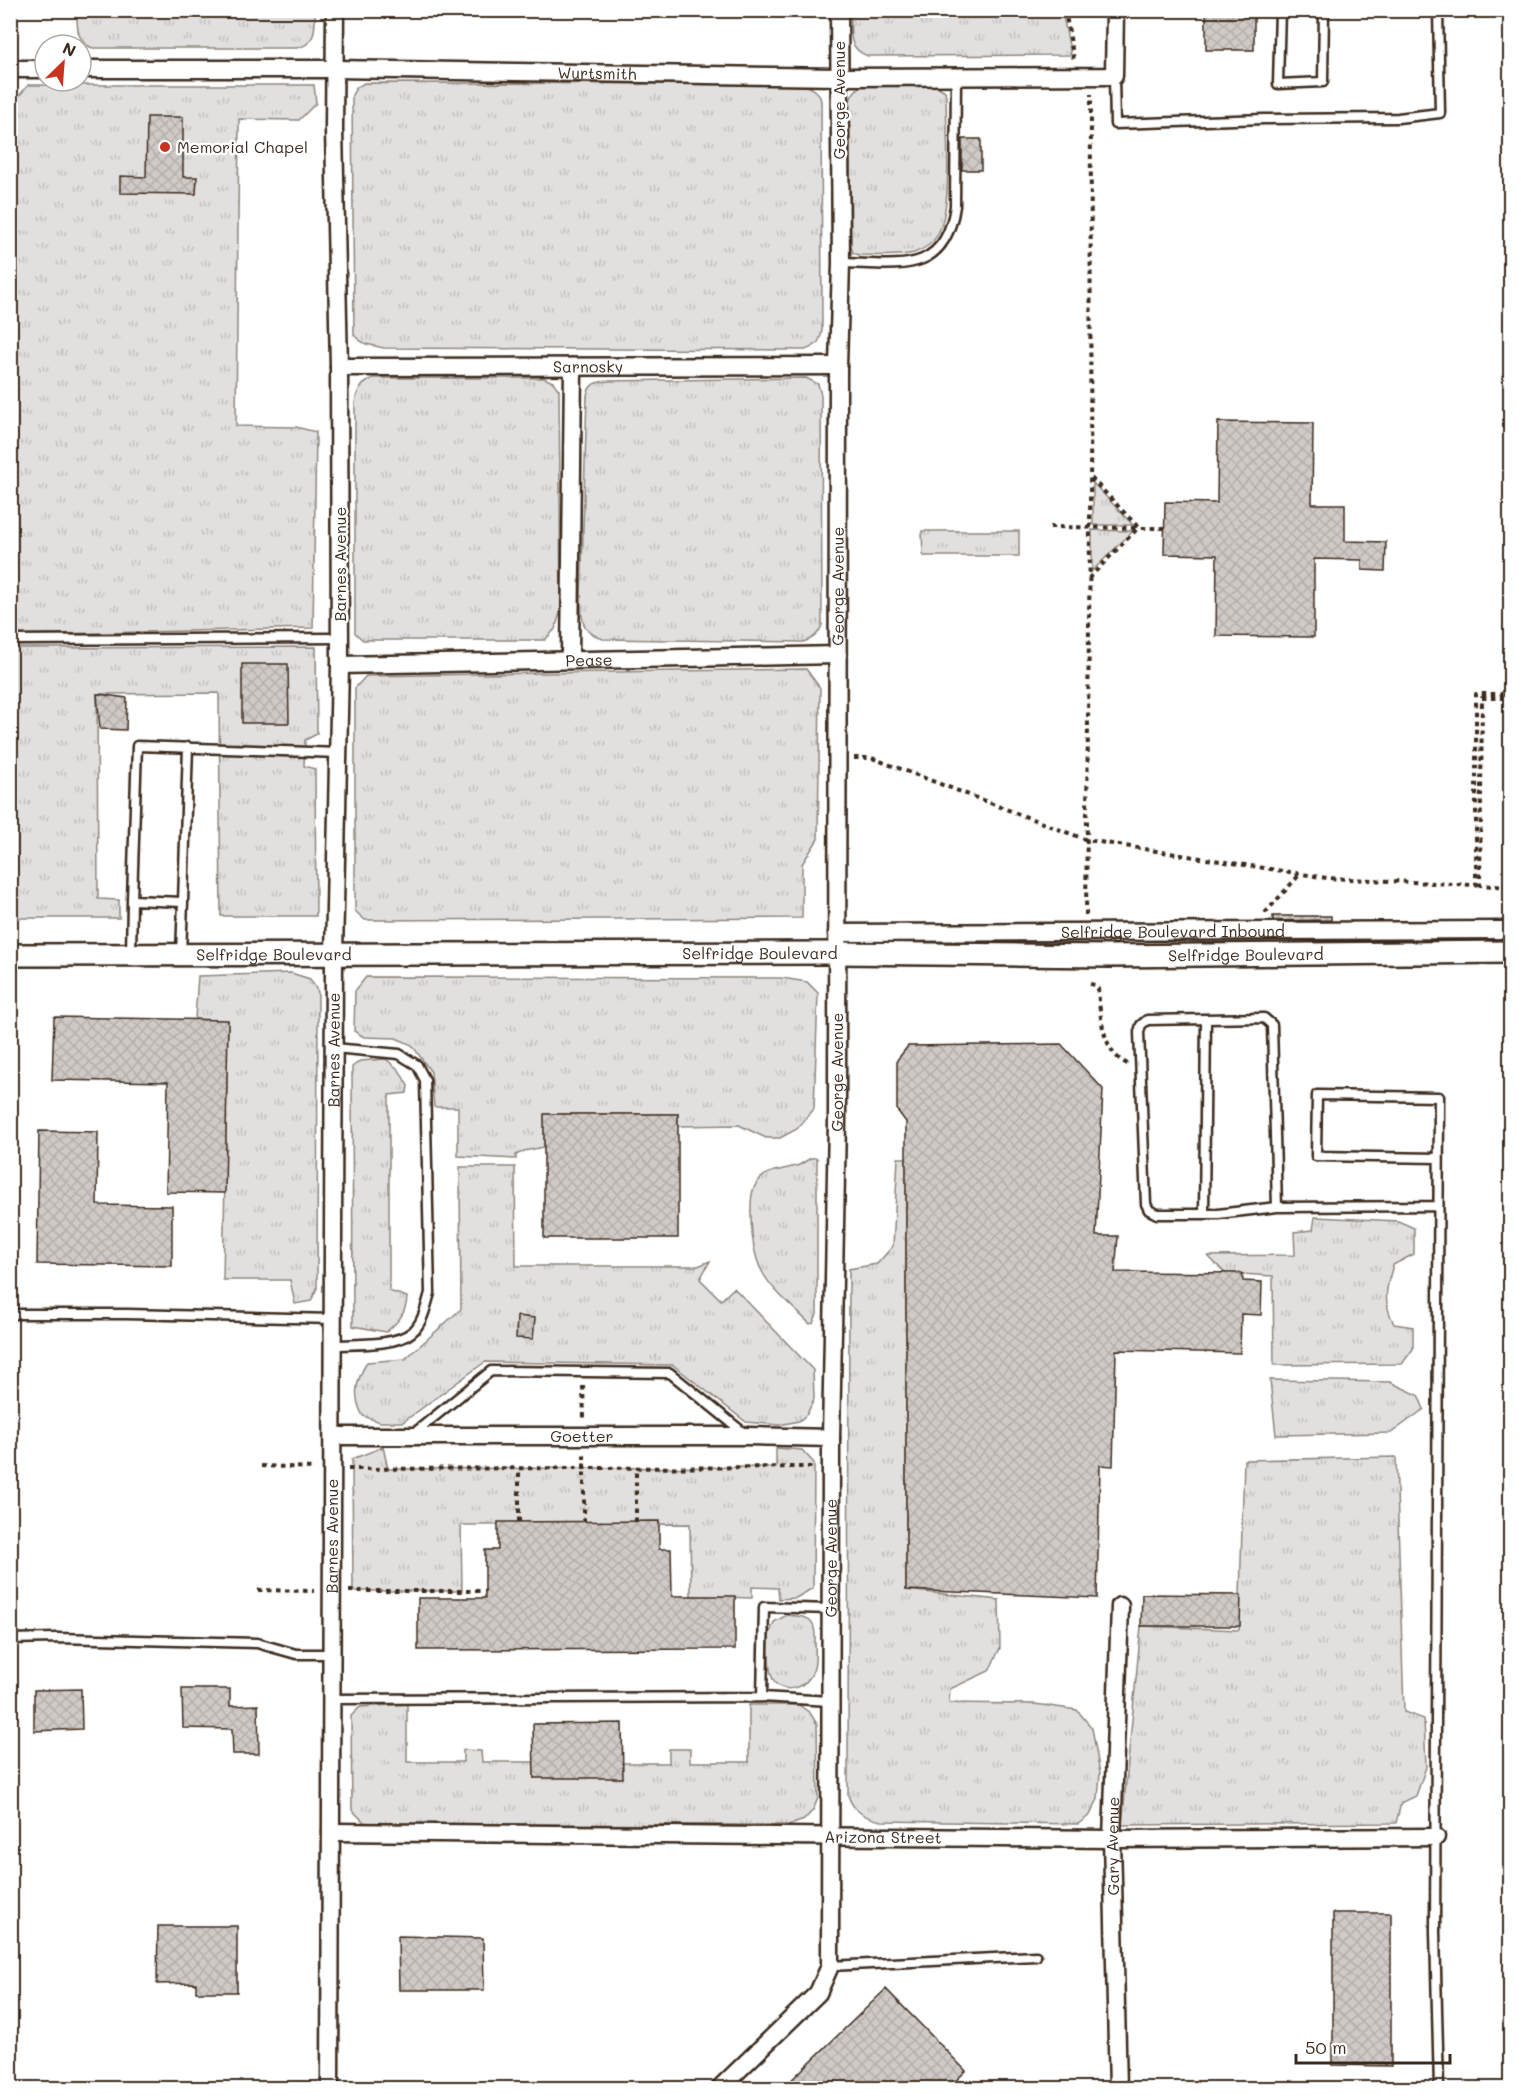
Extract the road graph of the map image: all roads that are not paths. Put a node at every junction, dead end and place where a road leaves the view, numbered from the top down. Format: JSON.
{"nodes":[{"id":1,"x":335,"y":10,"type":"edge"},
{"id":2,"x":839,"y":10,"type":"edge"},
{"id":3,"x":1115,"y":10,"type":"edge"},
{"id":4,"x":1280,"y":10,"type":"edge"},
{"id":5,"x":1324,"y":10,"type":"edge"},
{"id":6,"x":1438,"y":10,"type":"edge"},
{"id":7,"x":10,"y":69,"type":"edge"},
{"id":8,"x":33,"y":69,"type":"edge"},
{"id":9,"x":93,"y":69,"type":"edge"},
{"id":10,"x":335,"y":69,"type":"junction"},
{"id":11,"x":839,"y":76,"type":"junction"},
{"id":12,"x":956,"y":76,"type":"junction"},
{"id":13,"x":1114,"y":76,"type":"junction"},
{"id":14,"x":841,"y":264,"type":"junction"},
{"id":15,"x":838,"y":366,"type":"junction"},
{"id":16,"x":339,"y":367,"type":"junction"},
{"id":17,"x":573,"y":367,"type":"junction"},
{"id":18,"x":340,"y":639,"type":"junction"},
{"id":19,"x":10,"y":640,"type":"edge"},
{"id":20,"x":838,"y":655,"type":"junction"},
{"id":21,"x":570,"y":659,"type":"junction"},
{"id":22,"x":340,"y":665,"type":"junction"},
{"id":23,"x":188,"y":747,"type":"junction"},
{"id":24,"x":339,"y":753,"type":"junction"},
{"id":25,"x":132,"y":900,"type":"junction"},
{"id":26,"x":183,"y":902,"type":"junction"},
{"id":27,"x":1510,"y":930,"type":"edge"},
{"id":28,"x":837,"y":943,"type":"junction"},
{"id":29,"x":1510,"y":952,"type":"edge"},
{"id":30,"x":10,"y":956,"type":"edge"},
{"id":31,"x":131,"y":956,"type":"junction"},
{"id":32,"x":181,"y":956,"type":"junction"},
{"id":33,"x":334,"y":956,"type":"junction"},
{"id":34,"x":1206,"y":1019,"type":"junction"},
{"id":35,"x":334,"y":1048,"type":"junction"},
{"id":36,"x":1438,"y":1158,"type":"junction"},
{"id":37,"x":1438,"y":1206,"type":"junction"},
{"id":38,"x":1276,"y":1207,"type":"junction"},
{"id":39,"x":1204,"y":1214,"type":"junction"},
{"id":40,"x":10,"y":1314,"type":"edge"},
{"id":41,"x":334,"y":1319,"type":"junction"},
{"id":42,"x":334,"y":1345,"type":"junction"},
{"id":43,"x":333,"y":1436,"type":"junction"},
{"id":44,"x":410,"y":1436,"type":"junction"},
{"id":45,"x":747,"y":1436,"type":"junction"},
{"id":46,"x":831,"y":1438,"type":"junction"},
{"id":47,"x":1120,"y":1606,"type":"dead end"},
{"id":48,"x":830,"y":1609,"type":"junction"},
{"id":49,"x":10,"y":1639,"type":"edge"},
{"id":50,"x":332,"y":1654,"type":"junction"},
{"id":51,"x":762,"y":1696,"type":"junction"},
{"id":52,"x":332,"y":1699,"type":"junction"},
{"id":53,"x":830,"y":1701,"type":"junction"},
{"id":54,"x":331,"y":1832,"type":"junction"},
{"id":55,"x":830,"y":1836,"type":"junction"},
{"id":56,"x":1436,"y":1837,"type":"junction"},
{"id":57,"x":1112,"y":1839,"type":"junction"},
{"id":58,"x":1036,"y":1956,"type":"dead end"},
{"id":59,"x":830,"y":1966,"type":"junction"},
{"id":60,"x":330,"y":2088,"type":"edge"},
{"id":61,"x":720,"y":2088,"type":"edge"},
{"id":62,"x":1118,"y":2088,"type":"edge"},
{"id":63,"x":1439,"y":2088,"type":"edge"}],
"edges":[{"from":1,"to":10,"type":"street","name":"Barnes Avenue"},
{"from":2,"to":11,"type":"street","name":"George Avenue"},
{"from":3,"to":13,"type":"street"},
{"from":4,"to":5,"type":"lane"},
{"from":6,"to":13,"type":"lane"},
{"from":7,"to":8,"type":"street"},
{"from":9,"to":10,"type":"street","name":"Wurtsmith"},
{"from":10,"to":11,"type":"street","name":"Wurtsmith"},
{"from":10,"to":16,"type":"street","name":"Barnes Avenue"},
{"from":11,"to":12,"type":"street","name":"Wurtsmith"},
{"from":11,"to":14,"type":"street","name":"George Avenue"},
{"from":12,"to":13,"type":"street","name":"Wurtsmith"},
{"from":12,"to":14,"type":"lane"},
{"from":14,"to":15,"type":"street","name":"George Avenue"},
{"from":15,"to":17,"type":"street","name":"Sarnosky"},
{"from":15,"to":20,"type":"street","name":"George Avenue"},
{"from":16,"to":17,"type":"street","name":"Sarnosky"},
{"from":16,"to":18,"type":"street","name":"Barnes Avenue"},
{"from":17,"to":21,"type":"street"},
{"from":18,"to":19,"type":"lane"},
{"from":18,"to":22,"type":"street","name":"Barnes Avenue"},
{"from":20,"to":21,"type":"street","name":"Pease"},
{"from":20,"to":28,"type":"street","name":"George Avenue"},
{"from":21,"to":22,"type":"street","name":"Pease"},
{"from":22,"to":24,"type":"street","name":"Barnes Avenue"},
{"from":23,"to":24,"type":"lane"},
{"from":23,"to":25,"type":"lane"},
{"from":23,"to":26,"type":"lane"},
{"from":24,"to":33,"type":"street","name":"Barnes Avenue"},
{"from":25,"to":26,"type":"lane"},
{"from":25,"to":31,"type":"lane"},
{"from":26,"to":32,"type":"lane"},
{"from":27,"to":28,"type":"street","name":"Selfridge Boulevard Inbound"},
{"from":28,"to":29,"type":"street","name":"Selfridge Boulevard"},
{"from":28,"to":33,"type":"street","name":"Selfridge Boulevard"},
{"from":28,"to":46,"type":"street","name":"George Avenue"},
{"from":30,"to":31,"type":"street","name":"Selfridge Boulevard"},
{"from":31,"to":32,"type":"street","name":"Selfridge Boulevard"},
{"from":32,"to":33,"type":"street","name":"Selfridge Boulevard"},
{"from":33,"to":35,"type":"street","name":"Barnes Avenue"},
{"from":34,"to":38,"type":"lane"},
{"from":34,"to":39,"type":"lane"},
{"from":34,"to":39,"type":"lane"},
{"from":35,"to":41,"type":"street","name":"Barnes Avenue"},
{"from":35,"to":42,"type":"lane"},
{"from":36,"to":36,"type":"lane"},
{"from":36,"to":37,"type":"lane"},
{"from":37,"to":38,"type":"lane"},
{"from":37,"to":56,"type":"lane"},
{"from":38,"to":39,"type":"lane"},
{"from":40,"to":41,"type":"lane"},
{"from":41,"to":42,"type":"street","name":"Barnes Avenue"},
{"from":42,"to":43,"type":"street","name":"Barnes Avenue"},
{"from":43,"to":44,"type":"street","name":"Goetter"},
{"from":43,"to":50,"type":"street","name":"Barnes Avenue"},
{"from":44,"to":45,"type":"street","name":"Goetter"},
{"from":44,"to":45,"type":"lane"},
{"from":45,"to":46,"type":"street","name":"Goetter"},
{"from":46,"to":48,"type":"street","name":"George Avenue"},
{"from":47,"to":57,"type":"street","name":"Gary Avenue"},
{"from":48,"to":51,"type":"lane"},
{"from":48,"to":53,"type":"street","name":"George Avenue"},
{"from":49,"to":50,"type":"lane"},
{"from":50,"to":52,"type":"street","name":"Barnes Avenue"},
{"from":51,"to":52,"type":"lane"},
{"from":51,"to":53,"type":"lane"},
{"from":52,"to":54,"type":"street","name":"Barnes Avenue"},
{"from":53,"to":55,"type":"street","name":"George Avenue"},
{"from":54,"to":55,"type":"street","name":"Arizona Street"},
{"from":54,"to":60,"type":"street","name":"Barnes Avenue"},
{"from":55,"to":57,"type":"street","name":"Arizona Street"},
{"from":55,"to":59,"type":"street","name":"George Avenue"},
{"from":56,"to":57,"type":"street","name":"Arizona Street"},
{"from":56,"to":63,"type":"lane"},
{"from":57,"to":62,"type":"street","name":"Gary Avenue"},
{"from":58,"to":59,"type":"lane"},
{"from":59,"to":61,"type":"street","name":"George Avenue"}]}
